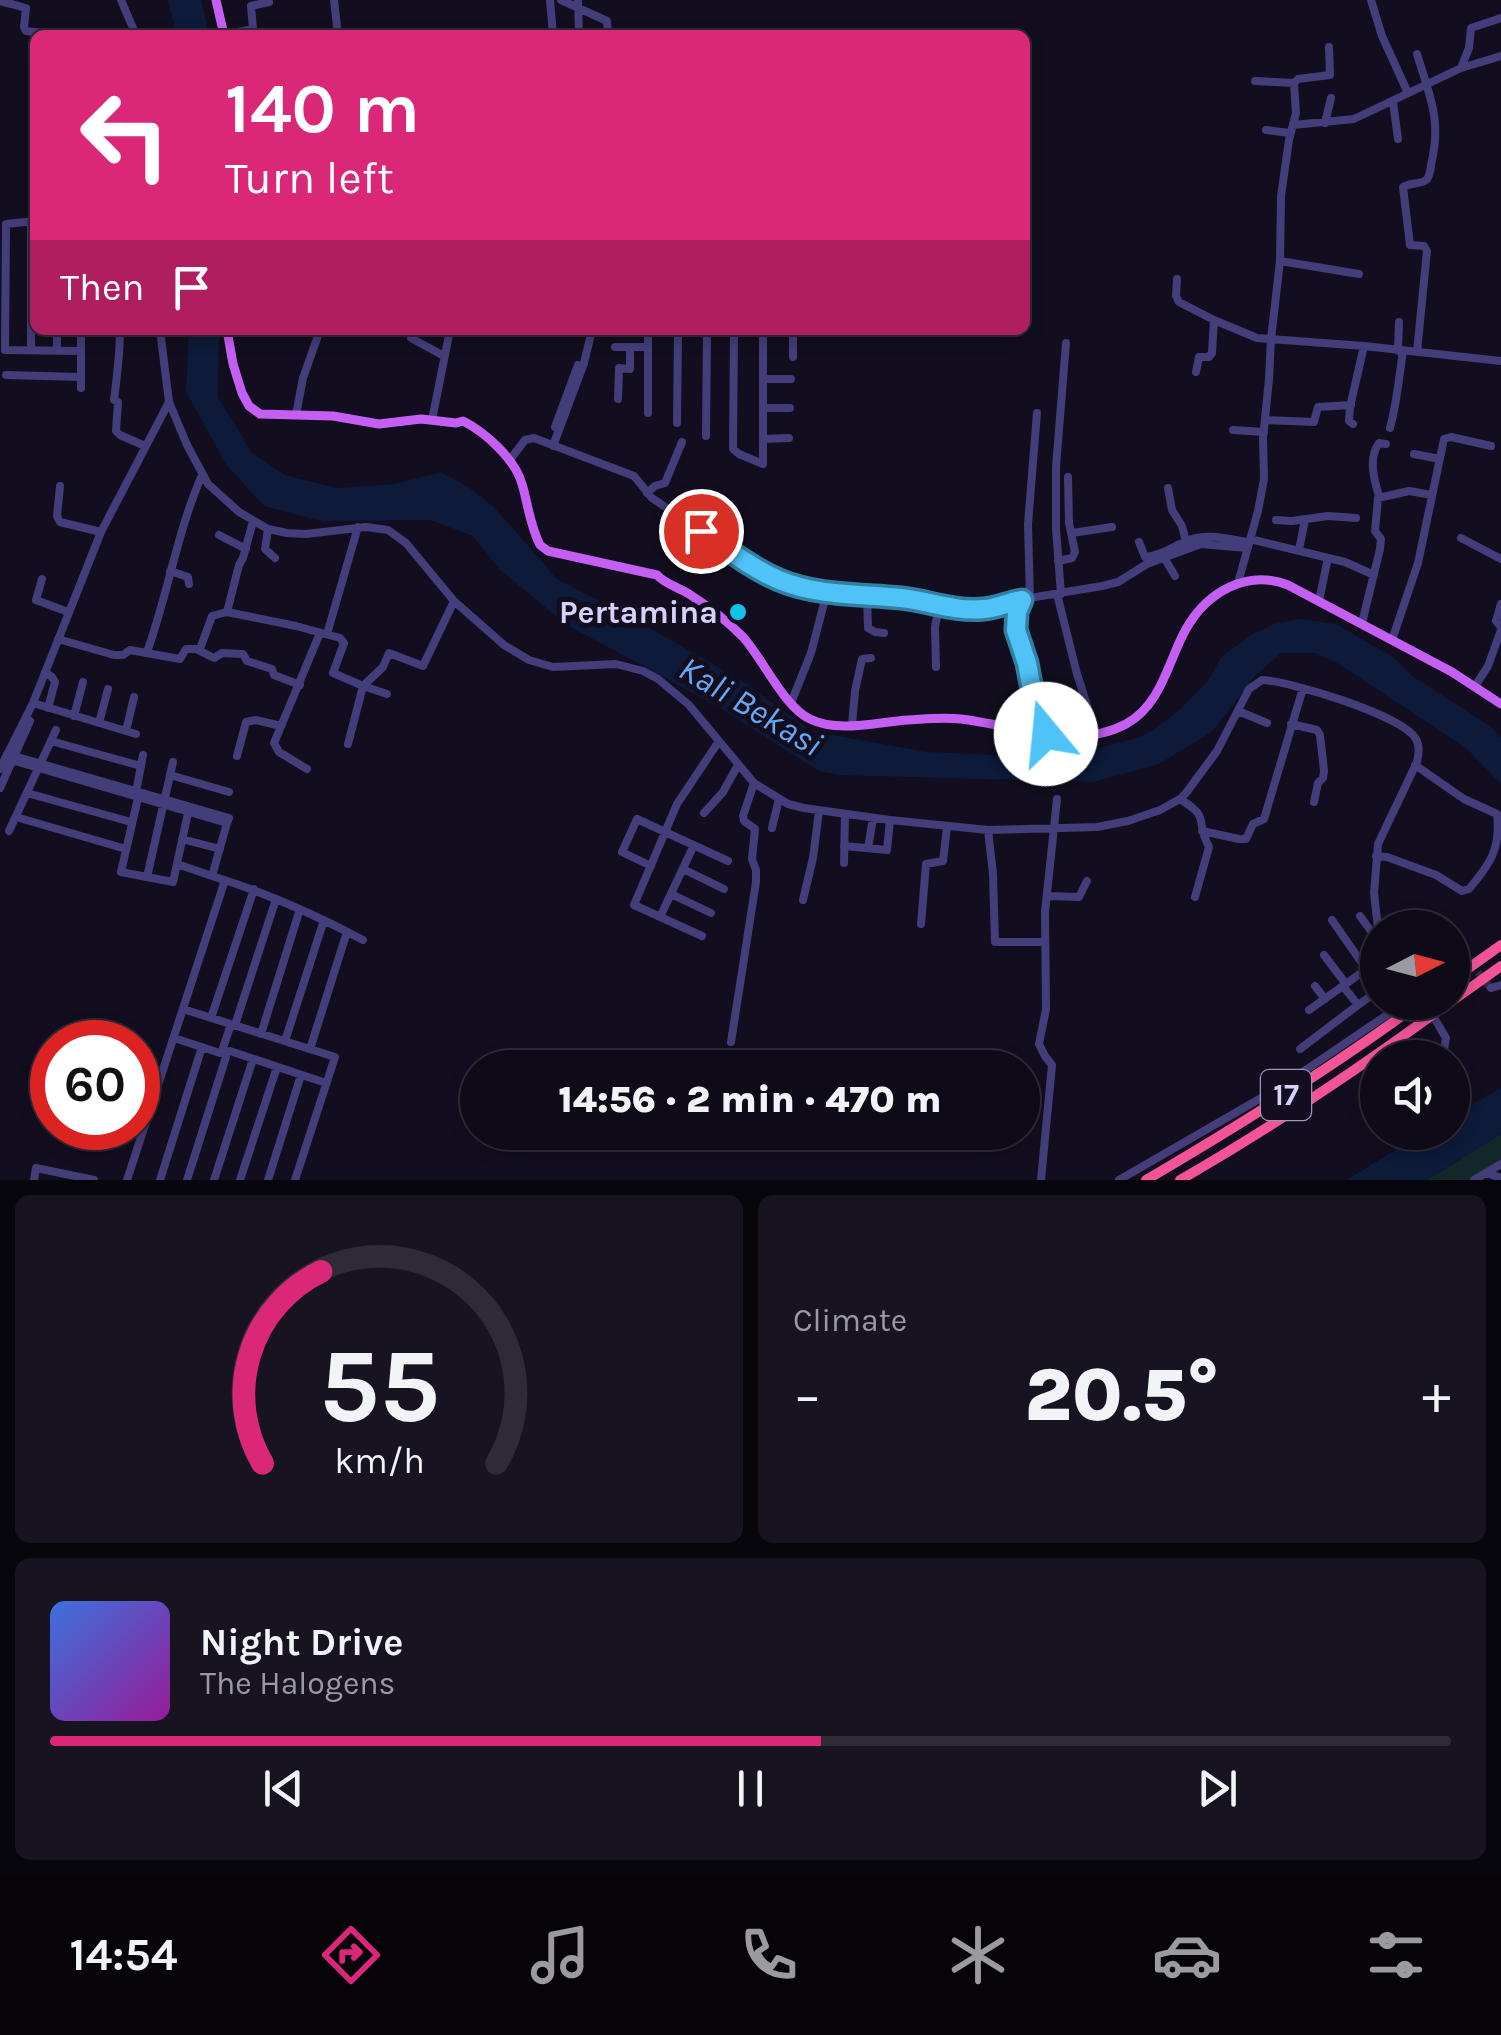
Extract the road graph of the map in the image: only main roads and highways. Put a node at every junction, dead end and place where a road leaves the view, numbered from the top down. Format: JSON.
{"nodes":[{"id":1,"x":216,"y":0,"type":"edge"},
{"id":2,"x":223,"y":30,"type":"edge"},
{"id":3,"x":228,"y":335,"type":"edge"},
{"id":4,"x":1501,"y":704,"type":"edge"},
{"id":5,"x":1501,"y":945,"type":"edge"},
{"id":6,"x":1501,"y":966,"type":"edge"},
{"id":7,"x":1470,"y":967,"type":"edge"},
{"id":8,"x":1470,"y":988,"type":"edge"},
{"id":9,"x":1398,"y":1020,"type":"edge"},
{"id":10,"x":1426,"y":1020,"type":"edge"},
{"id":11,"x":1146,"y":1180,"type":"edge"},
{"id":12,"x":1180,"y":1180,"type":"edge"}],
"edges":[{"from":1,"to":2,"type":"main road"},
{"from":3,"to":4,"type":"main road"},
{"from":5,"to":7,"type":"highway","bridge":true},
{"from":6,"to":8,"type":"highway","number":"17","bridge":true},
{"from":9,"to":11,"type":"highway","number":"17"},
{"from":10,"to":12,"type":"highway","number":"17","bridge":true}]}
